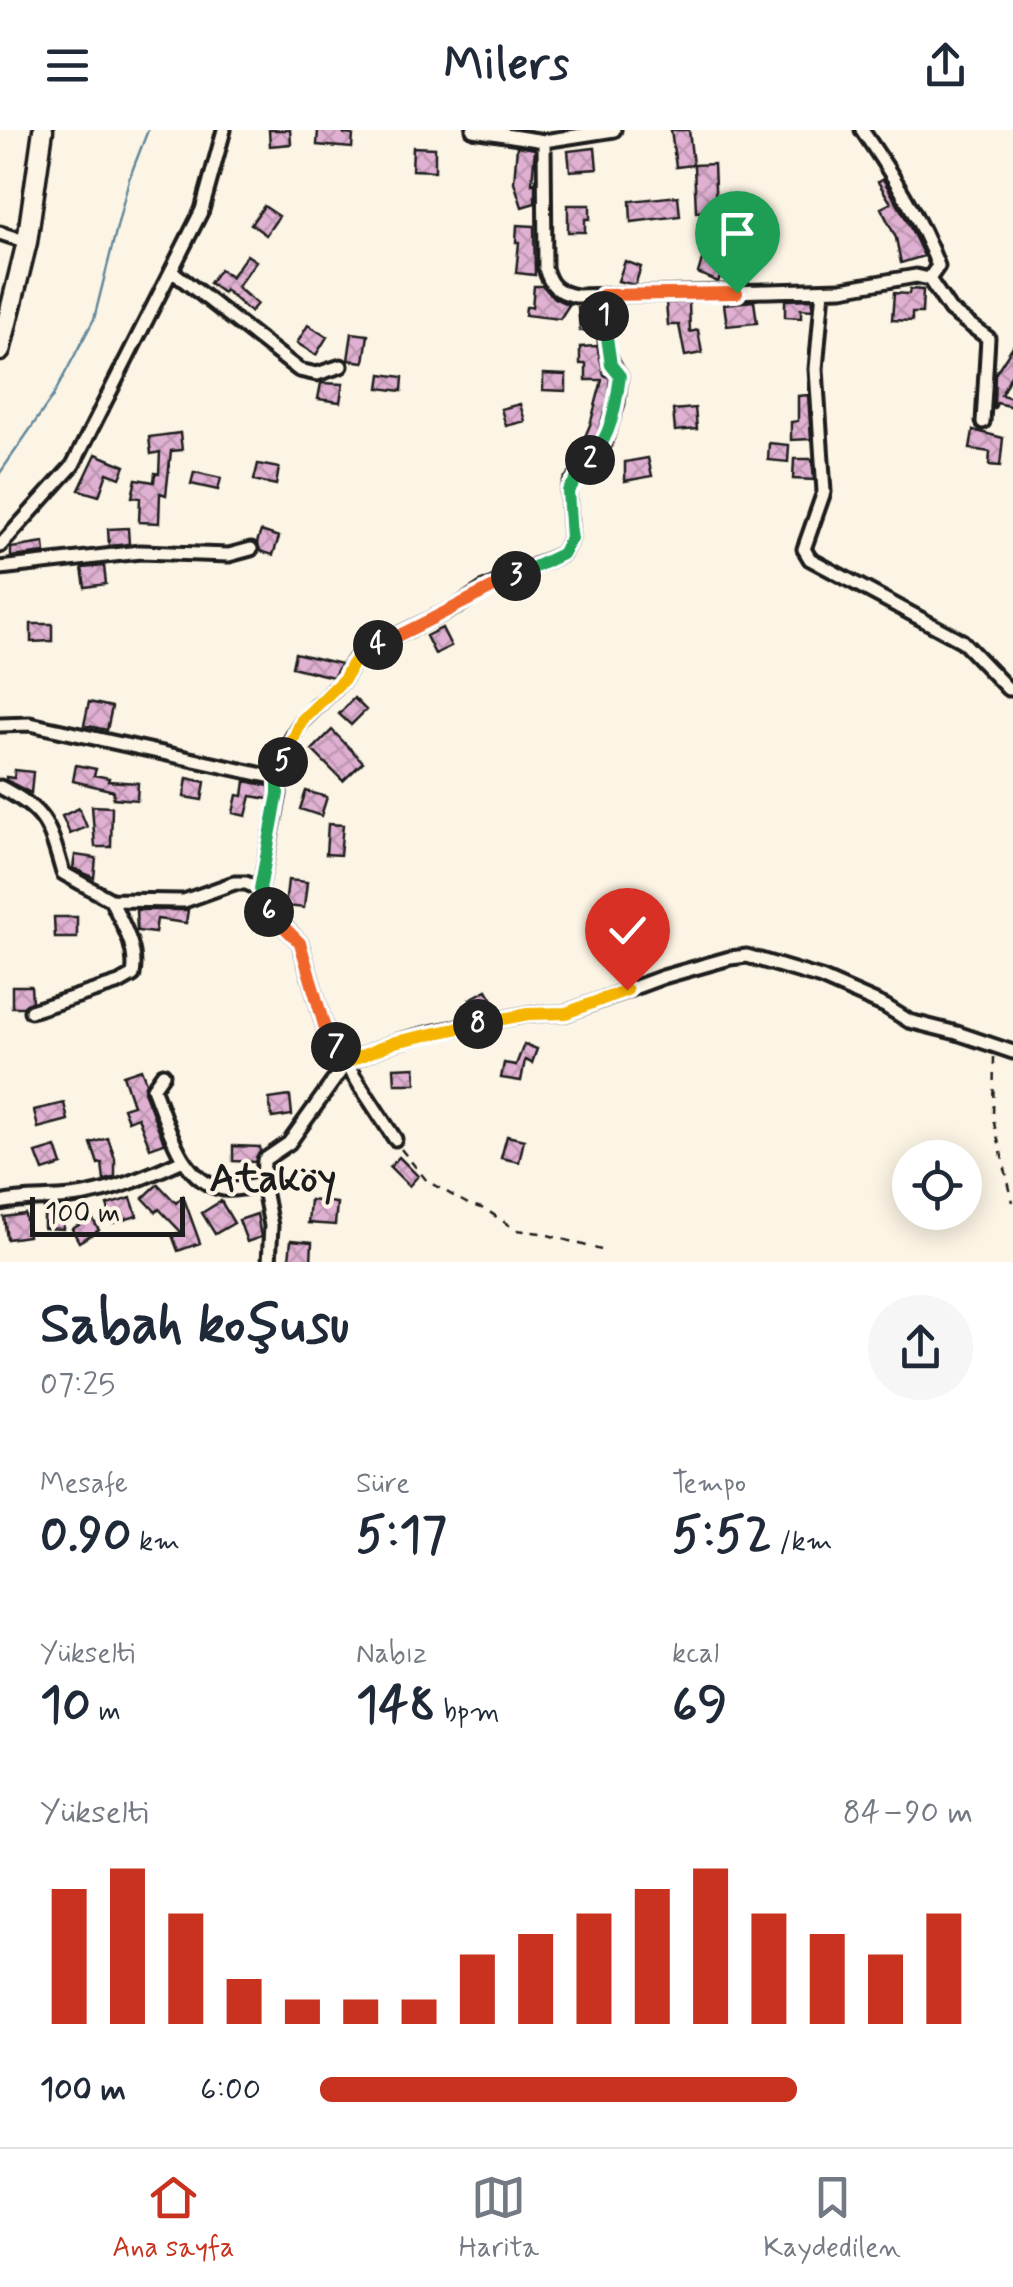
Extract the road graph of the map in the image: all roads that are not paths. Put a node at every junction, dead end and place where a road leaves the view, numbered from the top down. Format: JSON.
{"nodes":[{"id":1,"x":43,"y":130,"type":"edge"},
{"id":2,"x":224,"y":130,"type":"edge"},
{"id":3,"x":473,"y":130,"type":"edge"},
{"id":4,"x":614,"y":130,"type":"edge"},
{"id":5,"x":862,"y":130,"type":"edge"},
{"id":6,"x":544,"y":141,"type":"junction"},
{"id":7,"x":0,"y":233,"type":"edge"},
{"id":8,"x":27,"y":242,"type":"junction"},
{"id":9,"x":172,"y":272,"type":"junction"},
{"id":10,"x":929,"y":280,"type":"junction"},
{"id":11,"x":823,"y":290,"type":"junction"},
{"id":12,"x":603,"y":295,"type":"junction"},
{"id":13,"x":0,"y":352,"type":"edge"},
{"id":14,"x":341,"y":366,"type":"dead end"},
{"id":15,"x":982,"y":422,"type":"dead end"},
{"id":16,"x":0,"y":546,"type":"edge"},
{"id":17,"x":250,"y":549,"type":"dead end"},
{"id":18,"x":0,"y":568,"type":"edge"},
{"id":19,"x":1013,"y":689,"type":"edge"},
{"id":20,"x":0,"y":725,"type":"edge"},
{"id":21,"x":278,"y":778,"type":"junction"},
{"id":22,"x":0,"y":787,"type":"edge"},
{"id":23,"x":260,"y":889,"type":"junction"},
{"id":24,"x":110,"y":900,"type":"junction"},
{"id":25,"x":31,"y":1011,"type":"dead end"},
{"id":26,"x":1013,"y":1052,"type":"edge"},
{"id":27,"x":347,"y":1062,"type":"junction"},
{"id":28,"x":164,"y":1074,"type":"dead end"},
{"id":29,"x":395,"y":1139,"type":"road end"},
{"id":30,"x":183,"y":1160,"type":"junction"},
{"id":31,"x":264,"y":1184,"type":"junction"},
{"id":32,"x":0,"y":1202,"type":"edge"},
{"id":33,"x":269,"y":1262,"type":"edge"}],
"edges":[{"from":1,"to":8,"type":"street"},
{"from":2,"to":9,"type":"street"},
{"from":3,"to":6,"type":"street"},
{"from":4,"to":6,"type":"street"},
{"from":5,"to":10,"type":"street"},
{"from":6,"to":12,"type":"street"},
{"from":7,"to":8,"type":"street"},
{"from":8,"to":13,"type":"street"},
{"from":9,"to":14,"type":"street"},
{"from":9,"to":16,"type":"street"},
{"from":10,"to":11,"type":"street"},
{"from":10,"to":15,"type":"street"},
{"from":11,"to":12,"type":"street"},
{"from":11,"to":19,"type":"street"},
{"from":12,"to":21,"type":"street"},
{"from":17,"to":18,"type":"street"},
{"from":20,"to":21,"type":"street"},
{"from":21,"to":23,"type":"street"},
{"from":22,"to":24,"type":"street"},
{"from":23,"to":24,"type":"street"},
{"from":23,"to":27,"type":"street"},
{"from":24,"to":25,"type":"street"},
{"from":26,"to":27,"type":"street"},
{"from":27,"to":29,"type":"street"},
{"from":27,"to":31,"type":"street"},
{"from":28,"to":30,"type":"street"},
{"from":30,"to":31,"type":"street"},
{"from":30,"to":32,"type":"street"},
{"from":31,"to":33,"type":"street"}]}
